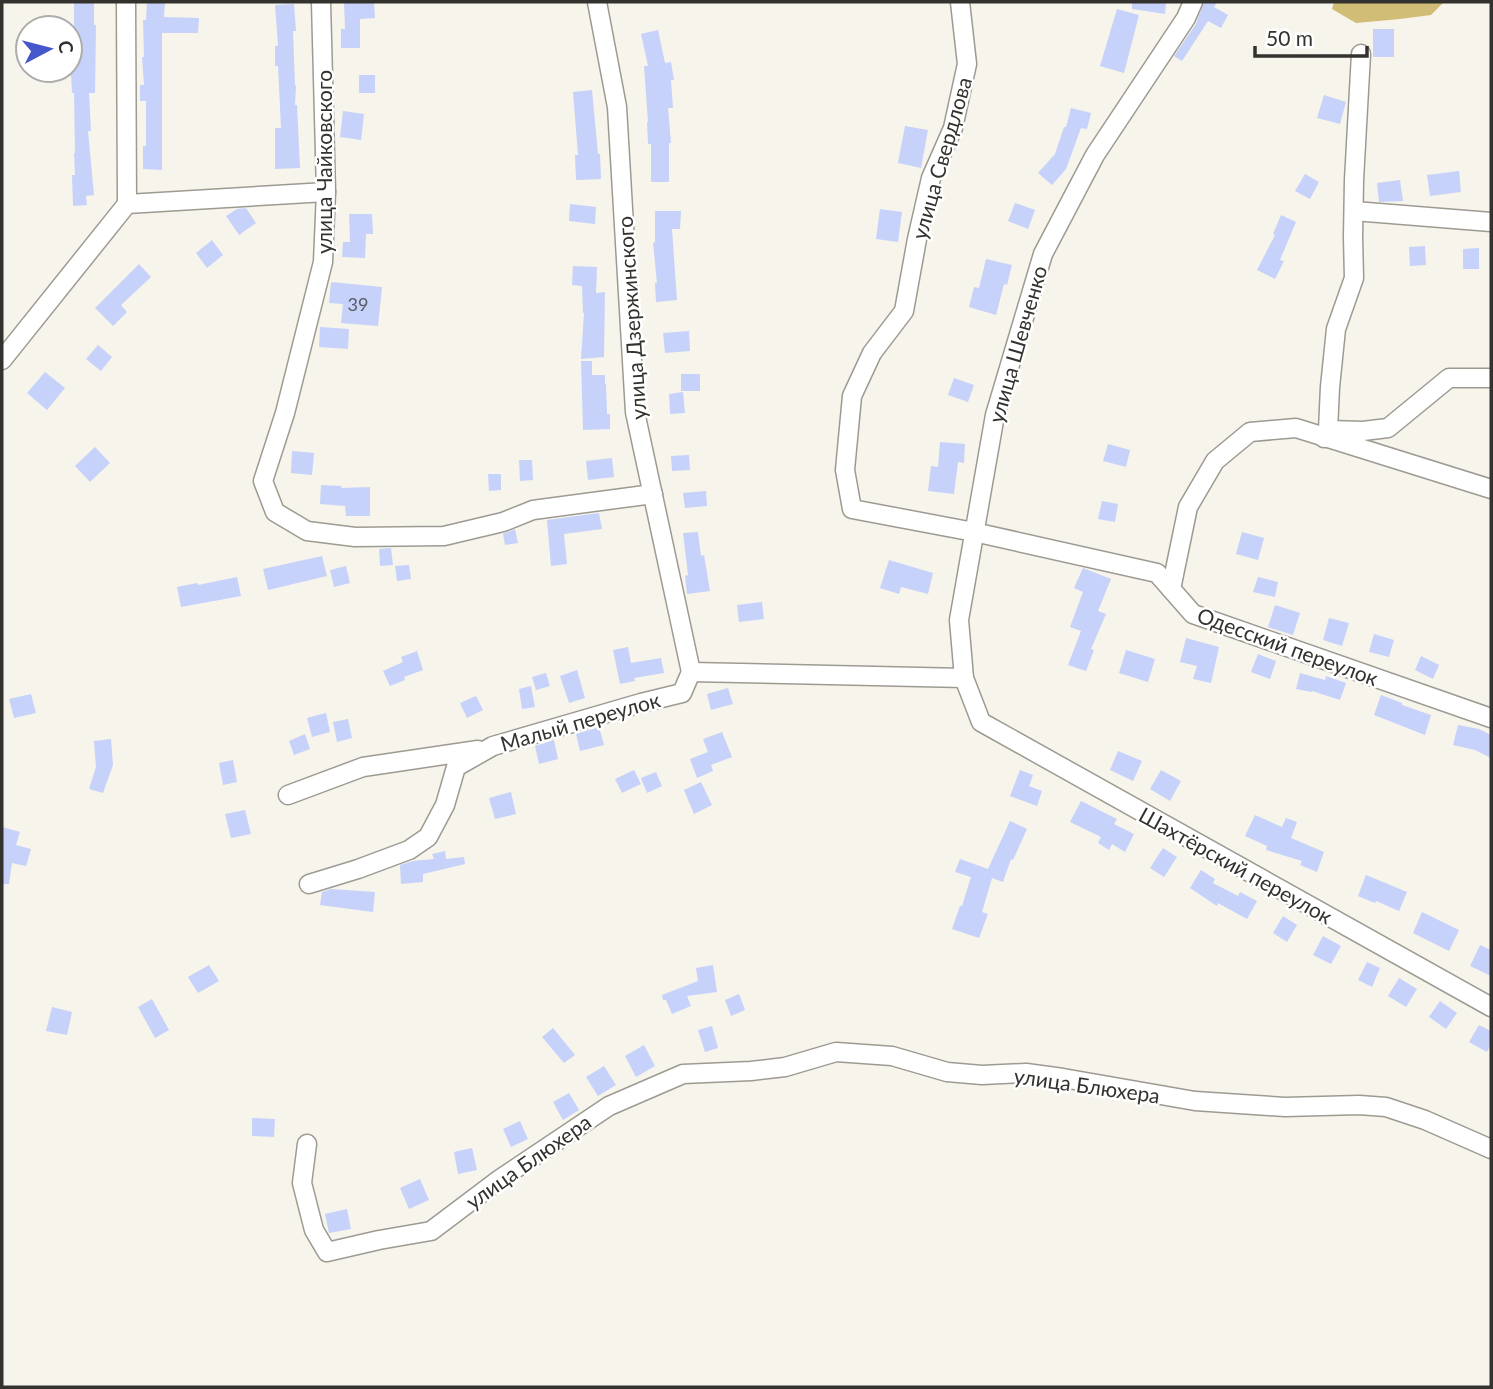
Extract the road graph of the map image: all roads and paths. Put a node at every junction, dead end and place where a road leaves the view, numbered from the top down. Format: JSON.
{"nodes":[{"id":1,"x":127,"y":2,"type":"edge"},
{"id":2,"x":321,"y":2,"type":"edge"},
{"id":3,"x":597,"y":2,"type":"edge"},
{"id":4,"x":960,"y":2,"type":"edge"},
{"id":5,"x":1193,"y":2,"type":"edge"},
{"id":6,"x":1361,"y":54,"type":"dead end"},
{"id":7,"x":326,"y":192,"type":"junction"},
{"id":8,"x":127,"y":205,"type":"junction"},
{"id":9,"x":1354,"y":211,"type":"junction"},
{"id":10,"x":1491,"y":222,"type":"edge"},
{"id":11,"x":2,"y":360,"type":"edge"},
{"id":12,"x":1491,"y":378,"type":"edge"},
{"id":13,"x":1326,"y":434,"type":"junction"},
{"id":14,"x":1491,"y":489,"type":"edge"},
{"id":15,"x":653,"y":494,"type":"junction"},
{"id":16,"x":974,"y":531,"type":"junction"},
{"id":17,"x":1171,"y":589,"type":"junction"},
{"id":18,"x":691,"y":672,"type":"junction"},
{"id":19,"x":964,"y":678,"type":"junction"},
{"id":20,"x":1491,"y":718,"type":"edge"},
{"id":21,"x":981,"y":722,"type":"joint"},
{"id":22,"x":489,"y":748,"type":"junction"},
{"id":23,"x":288,"y":796,"type":"dead end"},
{"id":24,"x":309,"y":884,"type":"dead end"},
{"id":25,"x":1491,"y":1007,"type":"edge"},
{"id":26,"x":307,"y":1144,"type":"dead end"},
{"id":27,"x":1491,"y":1149,"type":"edge"}],
"edges":[{"from":1,"to":8,"type":"street"},
{"from":2,"to":7,"type":"street","name":"улица Чайковского"},
{"from":3,"to":15,"type":"street","name":"улица Дзержинского"},
{"from":4,"to":16,"type":"street","name":"улица Свердлова"},
{"from":5,"to":16,"type":"street","name":"улица Шевченко"},
{"from":6,"to":9,"type":"street"},
{"from":7,"to":8,"type":"street"},
{"from":7,"to":15,"type":"street","name":"улица Чайковского"},
{"from":8,"to":11,"type":"street"},
{"from":9,"to":10,"type":"street"},
{"from":9,"to":13,"type":"street"},
{"from":12,"to":13,"type":"street"},
{"from":13,"to":14,"type":"street"},
{"from":13,"to":17,"type":"street"},
{"from":15,"to":18,"type":"street","name":"улица Дзержинского"},
{"from":16,"to":17,"type":"street","name":"Одесский переулок"},
{"from":16,"to":19,"type":"street","name":"улица Шевченко"},
{"from":17,"to":20,"type":"street","name":"Одесский переулок"},
{"from":18,"to":19,"type":"street"},
{"from":18,"to":22,"type":"street","name":"Малый переулок"},
{"from":19,"to":21,"type":"street","name":"улица Шевченко"},
{"from":21,"to":25,"type":"street","name":"Шахтёрский переулок"},
{"from":22,"to":23,"type":"street"},
{"from":22,"to":24,"type":"street","name":"Малый переулок"},
{"from":26,"to":27,"type":"street","name":"улица Блюхера"}]}
